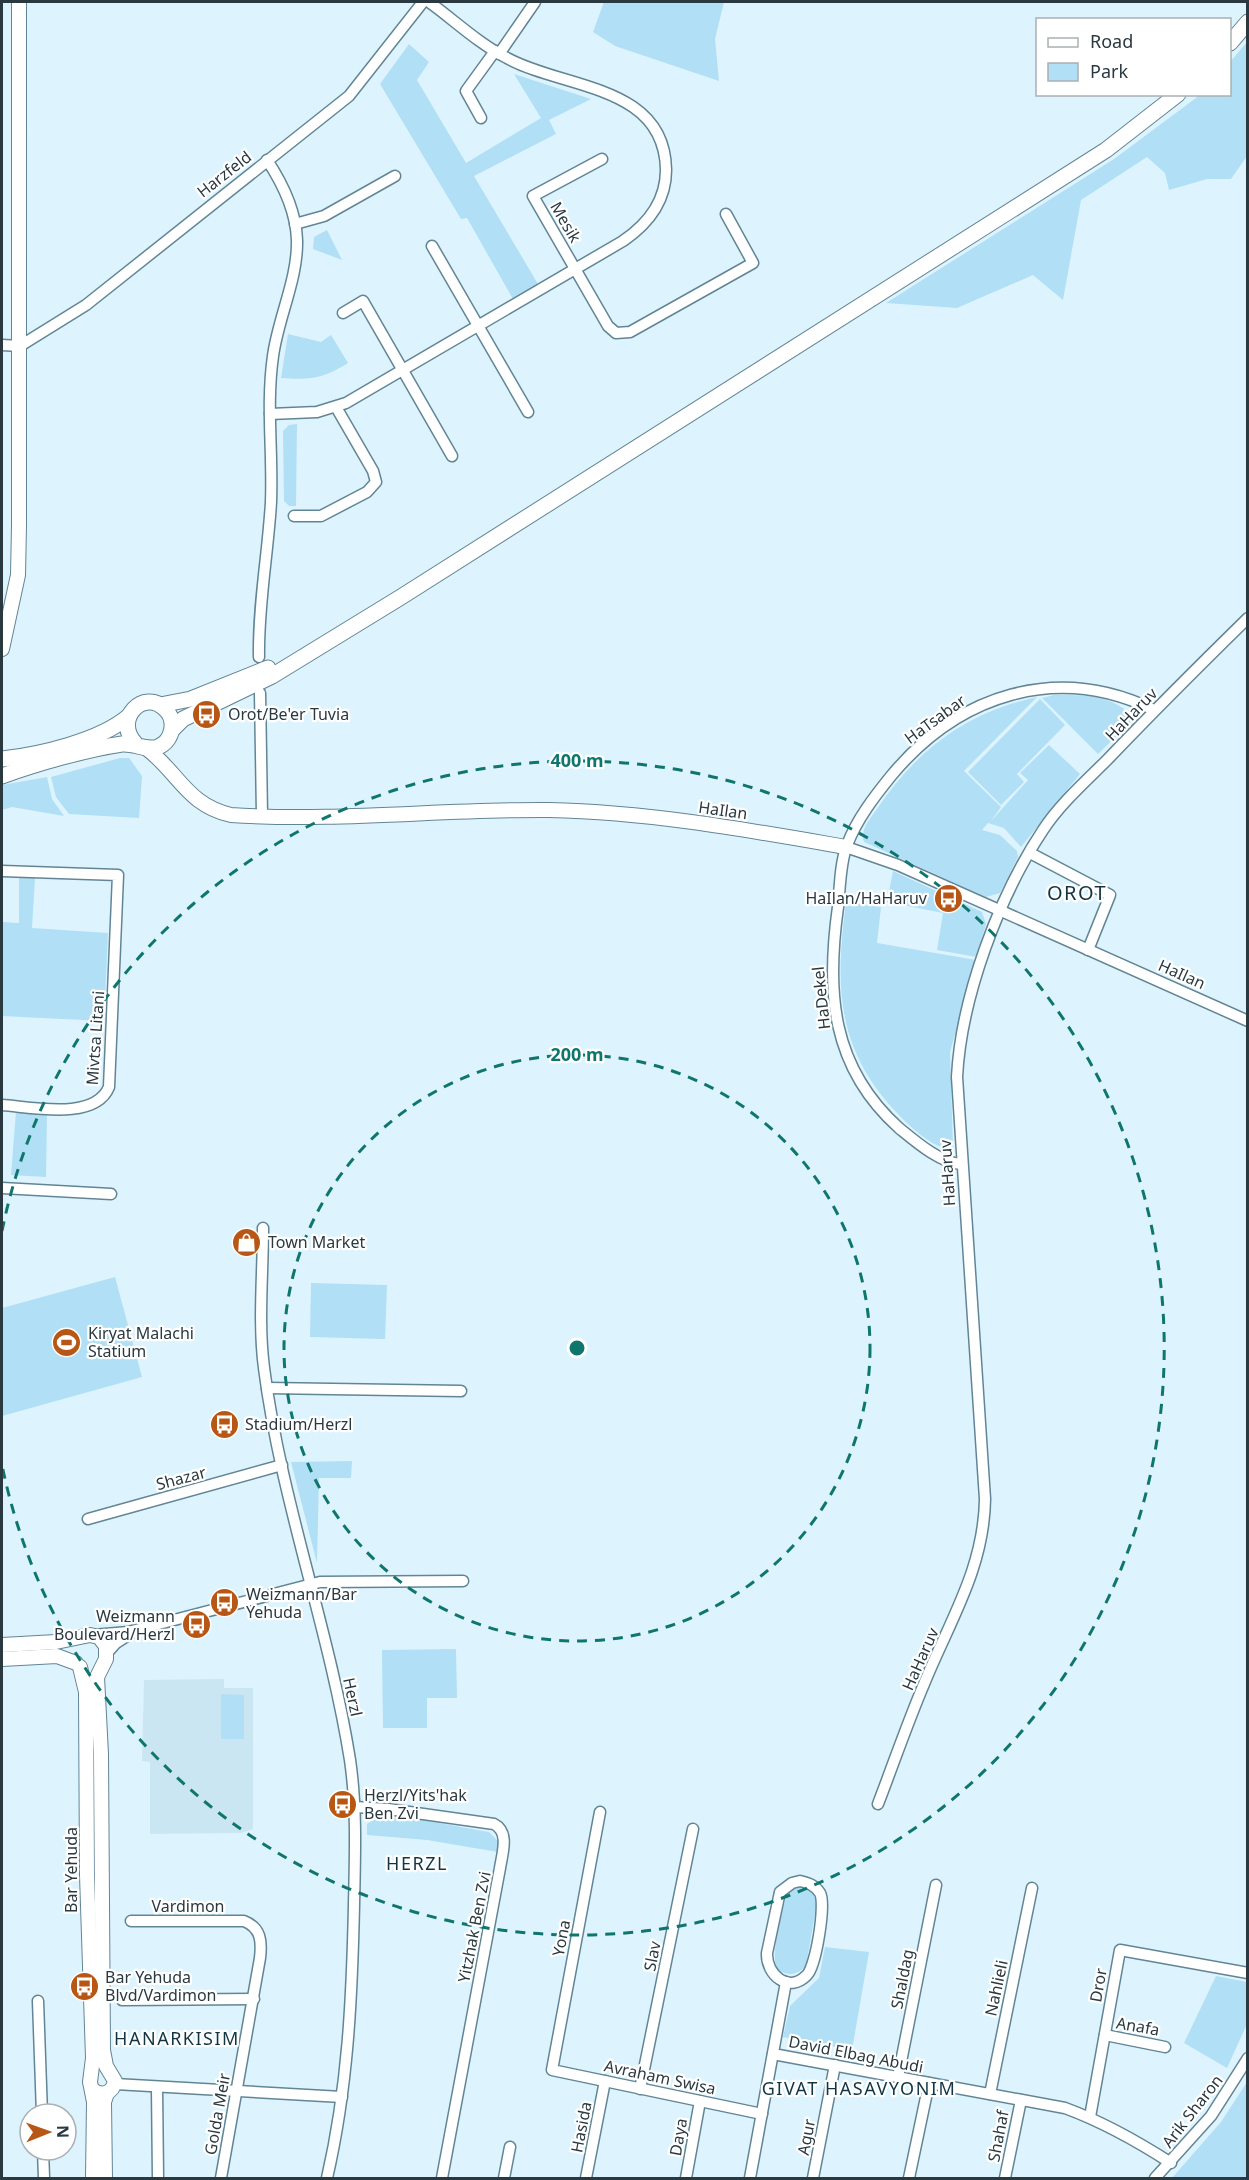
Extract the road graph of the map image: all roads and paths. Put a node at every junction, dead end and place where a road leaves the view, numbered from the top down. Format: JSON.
{"nodes":[{"id":1,"x":18,"y":2,"type":"edge"},
{"id":2,"x":423,"y":2,"type":"edge"},
{"id":3,"x":429,"y":2,"type":"edge"},
{"id":4,"x":535,"y":2,"type":"edge"},
{"id":5,"x":1248,"y":22,"type":"edge"},
{"id":6,"x":1231,"y":42,"type":"edge"},
{"id":7,"x":497,"y":52,"type":"junction"},
{"id":8,"x":1175,"y":96,"type":"edge"},
{"id":9,"x":482,"y":118,"type":"dead end"},
{"id":10,"x":602,"y":159,"type":"dead end"},
{"id":11,"x":267,"y":160,"type":"junction"},
{"id":12,"x":395,"y":176,"type":"dead end"},
{"id":13,"x":726,"y":214,"type":"dead end"},
{"id":14,"x":295,"y":224,"type":"junction"},
{"id":15,"x":432,"y":246,"type":"dead end"},
{"id":16,"x":576,"y":270,"type":"junction"},
{"id":17,"x":343,"y":313,"type":"dead end"},
{"id":18,"x":478,"y":326,"type":"junction"},
{"id":19,"x":2,"y":345,"type":"edge"},
{"id":20,"x":20,"y":346,"type":"junction"},
{"id":21,"x":403,"y":370,"type":"junction"},
{"id":22,"x":336,"y":408,"type":"junction"},
{"id":23,"x":528,"y":412,"type":"dead end"},
{"id":24,"x":270,"y":414,"type":"junction"},
{"id":25,"x":452,"y":456,"type":"dead end"},
{"id":26,"x":294,"y":516,"type":"dead end"},
{"id":27,"x":401,"y":597,"type":"junction"},
{"id":28,"x":1248,"y":618,"type":"edge"},
{"id":29,"x":2,"y":648,"type":"edge"},
{"id":30,"x":259,"y":657,"type":"dead end"},
{"id":31,"x":260,"y":693,"type":"dead end"},
{"id":32,"x":160,"y":705,"type":"junction"},
{"id":33,"x":1154,"y":710,"type":"junction"},
{"id":34,"x":129,"y":716,"type":"junction"},
{"id":35,"x":170,"y":735,"type":"junction"},
{"id":36,"x":141,"y":746,"type":"junction"},
{"id":37,"x":2,"y":759,"type":"edge"},
{"id":38,"x":172,"y":773,"type":"junction"},
{"id":39,"x":2,"y":777,"type":"edge"},
{"id":40,"x":262,"y":815,"type":"junction"},
{"id":41,"x":846,"y":847,"type":"junction"},
{"id":42,"x":1030,"y":854,"type":"junction"},
{"id":43,"x":2,"y":871,"type":"edge"},
{"id":44,"x":1000,"y":911,"type":"junction"},
{"id":45,"x":1088,"y":950,"type":"junction"},
{"id":46,"x":1248,"y":1021,"type":"edge"},
{"id":47,"x":2,"y":1105,"type":"edge"},
{"id":48,"x":961,"y":1164,"type":"junction"},
{"id":49,"x":2,"y":1188,"type":"edge"},
{"id":50,"x":111,"y":1194,"type":"dead end"},
{"id":51,"x":263,"y":1228,"type":"dead end"},
{"id":52,"x":267,"y":1388,"type":"junction"},
{"id":53,"x":461,"y":1391,"type":"dead end"},
{"id":54,"x":282,"y":1465,"type":"junction"},
{"id":55,"x":88,"y":1519,"type":"dead end"},
{"id":56,"x":463,"y":1581,"type":"dead end"},
{"id":57,"x":312,"y":1583,"type":"junction"},
{"id":58,"x":138,"y":1630,"type":"junction"},
{"id":59,"x":87,"y":1636,"type":"junction"},
{"id":60,"x":2,"y":1645,"type":"edge"},
{"id":61,"x":105,"y":1658,"type":"junction"},
{"id":62,"x":2,"y":1659,"type":"edge"},
{"id":63,"x":78,"y":1665,"type":"junction"},
{"id":64,"x":878,"y":1804,"type":"dead end"},
{"id":65,"x":355,"y":1807,"type":"junction"},
{"id":66,"x":600,"y":1812,"type":"dead end"},
{"id":67,"x":693,"y":1828,"type":"dead end"},
{"id":68,"x":936,"y":1886,"type":"dead end"},
{"id":69,"x":1032,"y":1888,"type":"dead end"},
{"id":70,"x":131,"y":1921,"type":"dead end"},
{"id":71,"x":244,"y":1922,"type":"joint"},
{"id":72,"x":1248,"y":1973,"type":"edge"},
{"id":73,"x":786,"y":1982,"type":"junction"},
{"id":74,"x":254,"y":1999,"type":"junction"},
{"id":75,"x":122,"y":2000,"type":"dead end"},
{"id":76,"x":38,"y":2001,"type":"dead end"},
{"id":77,"x":1104,"y":2036,"type":"junction"},
{"id":78,"x":1165,"y":2047,"type":"dead end"},
{"id":79,"x":773,"y":2054,"type":"junction"},
{"id":80,"x":1248,"y":2058,"type":"edge"},
{"id":81,"x":835,"y":2065,"type":"junction"},
{"id":82,"x":109,"y":2070,"type":"junction"},
{"id":83,"x":552,"y":2070,"type":"joint"},
{"id":84,"x":92,"y":2074,"type":"junction"},
{"id":85,"x":898,"y":2077,"type":"junction"},
{"id":86,"x":605,"y":2081,"type":"junction"},
{"id":87,"x":929,"y":2083,"type":"junction"},
{"id":88,"x":157,"y":2088,"type":"junction"},
{"id":89,"x":111,"y":2089,"type":"junction"},
{"id":90,"x":640,"y":2089,"type":"junction"},
{"id":91,"x":93,"y":2090,"type":"junction"},
{"id":92,"x":236,"y":2090,"type":"junction"},
{"id":93,"x":990,"y":2094,"type":"junction"},
{"id":94,"x":342,"y":2097,"type":"junction"},
{"id":95,"x":1021,"y":2100,"type":"junction"},
{"id":96,"x":700,"y":2101,"type":"junction"},
{"id":97,"x":42,"y":2102,"type":"edge"},
{"id":98,"x":762,"y":2114,"type":"junction"},
{"id":99,"x":1090,"y":2117,"type":"junction"},
{"id":100,"x":510,"y":2148,"type":"dead end"},
{"id":101,"x":43,"y":2162,"type":"edge"},
{"id":102,"x":1170,"y":2163,"type":"junction"},
{"id":103,"x":44,"y":2178,"type":"edge"},
{"id":104,"x":93,"y":2178,"type":"edge"},
{"id":105,"x":105,"y":2178,"type":"edge"},
{"id":106,"x":158,"y":2178,"type":"edge"},
{"id":107,"x":221,"y":2178,"type":"edge"},
{"id":108,"x":327,"y":2178,"type":"edge"},
{"id":109,"x":442,"y":2178,"type":"edge"},
{"id":110,"x":504,"y":2178,"type":"edge"},
{"id":111,"x":586,"y":2178,"type":"edge"},
{"id":112,"x":686,"y":2178,"type":"edge"},
{"id":113,"x":750,"y":2178,"type":"edge"},
{"id":114,"x":813,"y":2178,"type":"edge"},
{"id":115,"x":909,"y":2178,"type":"edge"},
{"id":116,"x":1005,"y":2178,"type":"edge"},
{"id":117,"x":1155,"y":2178,"type":"edge"}],
"edges":[{"from":1,"to":20,"type":"street"},
{"from":2,"to":11,"type":"street","name":"Harzfeld"},
{"from":3,"to":7,"type":"street"},
{"from":4,"to":7,"type":"street"},
{"from":5,"to":6,"type":"main road"},
{"from":7,"to":9,"type":"street"},
{"from":7,"to":16,"type":"street"},
{"from":8,"to":27,"type":"main road"},
{"from":10,"to":16,"type":"street","name":"Mesik"},
{"from":11,"to":14,"type":"street"},
{"from":11,"to":20,"type":"street","name":"Harzfeld"},
{"from":12,"to":14,"type":"street"},
{"from":13,"to":16,"type":"street"},
{"from":14,"to":24,"type":"street"},
{"from":15,"to":18,"type":"street"},
{"from":16,"to":18,"type":"street"},
{"from":17,"to":21,"type":"street"},
{"from":18,"to":21,"type":"street"},
{"from":18,"to":23,"type":"street"},
{"from":19,"to":20,"type":"street"},
{"from":20,"to":29,"type":"street"},
{"from":21,"to":22,"type":"street"},
{"from":21,"to":25,"type":"street"},
{"from":22,"to":24,"type":"street"},
{"from":22,"to":26,"type":"street"},
{"from":24,"to":30,"type":"street"},
{"from":27,"to":32,"type":"main road"},
{"from":27,"to":35,"type":"main road"},
{"from":28,"to":33,"type":"street","name":"HaHaruv"},
{"from":31,"to":40,"type":"street"},
{"from":32,"to":34,"type":"main road"},
{"from":32,"to":35,"type":"main road"},
{"from":33,"to":41,"type":"street","name":"HaTsabar"},
{"from":33,"to":42,"type":"street","name":"HaHaruv"},
{"from":34,"to":36,"type":"main road"},
{"from":34,"to":37,"type":"main road"},
{"from":35,"to":36,"type":"main road"},
{"from":35,"to":38,"type":"street","name":"HaIlan"},
{"from":36,"to":38,"type":"street","name":"HaIlan"},
{"from":36,"to":39,"type":"main road"},
{"from":38,"to":40,"type":"street","name":"HaIlan"},
{"from":40,"to":41,"type":"street","name":"HaIlan"},
{"from":41,"to":44,"type":"street","name":"HaIlan"},
{"from":41,"to":48,"type":"street","name":"HaDekel"},
{"from":42,"to":44,"type":"street","name":"HaHaruv"},
{"from":42,"to":45,"type":"street"},
{"from":43,"to":47,"type":"street","name":"Mivtsa Litani"},
{"from":44,"to":45,"type":"street","name":"HaIlan"},
{"from":44,"to":48,"type":"street","name":"HaHaruv"},
{"from":45,"to":46,"type":"street","name":"HaIlan"},
{"from":48,"to":64,"type":"street","name":"HaHaruv"},
{"from":49,"to":50,"type":"street"},
{"from":51,"to":52,"type":"street","name":"Herzl"},
{"from":52,"to":53,"type":"street"},
{"from":52,"to":54,"type":"street","name":"Herzl"},
{"from":54,"to":55,"type":"street","name":"Shazar"},
{"from":54,"to":57,"type":"street","name":"Herzl"},
{"from":56,"to":57,"type":"street"},
{"from":57,"to":58,"type":"street"},
{"from":57,"to":65,"type":"street","name":"Herzl"},
{"from":58,"to":59,"type":"street"},
{"from":58,"to":61,"type":"street"},
{"from":59,"to":60,"type":"street"},
{"from":59,"to":61,"type":"street"},
{"from":59,"to":63,"type":"street"},
{"from":61,"to":63,"type":"street"},
{"from":61,"to":82,"type":"street","name":"Bar Yehuda"},
{"from":62,"to":63,"type":"street"},
{"from":63,"to":84,"type":"street","name":"Bar Yehuda"},
{"from":65,"to":94,"type":"street","name":"Herzl"},
{"from":65,"to":109,"type":"street","name":"Yitzhak Ben Zvi"},
{"from":66,"to":83,"type":"street","name":"Yona"},
{"from":67,"to":90,"type":"street","name":"Slav"},
{"from":68,"to":85,"type":"street","name":"Shaldag"},
{"from":69,"to":93,"type":"street","name":"Nahlieli"},
{"from":70,"to":71,"type":"street","name":"Vardimon"},
{"from":71,"to":74,"type":"street","name":"Golda Meir"},
{"from":72,"to":77,"type":"street","name":"Dror"},
{"from":73,"to":73,"type":"street"},
{"from":73,"to":79,"type":"street"},
{"from":74,"to":75,"type":"street"},
{"from":74,"to":92,"type":"street","name":"Golda Meir"},
{"from":76,"to":97,"type":"street"},
{"from":77,"to":78,"type":"street","name":"Anafa"},
{"from":77,"to":99,"type":"street","name":"Dror"},
{"from":79,"to":81,"type":"street","name":"David Elbag Abudi"},
{"from":79,"to":98,"type":"street"},
{"from":80,"to":102,"type":"street","name":"Arik Sharon"},
{"from":81,"to":85,"type":"street","name":"David Elbag Abudi"},
{"from":81,"to":114,"type":"street","name":"Agur"},
{"from":82,"to":84,"type":"street"},
{"from":82,"to":89,"type":"street"},
{"from":83,"to":86,"type":"street","name":"Avraham Swisa"},
{"from":84,"to":91,"type":"street"},
{"from":85,"to":87,"type":"street","name":"David Elbag Abudi"},
{"from":86,"to":90,"type":"street","name":"Avraham Swisa"},
{"from":86,"to":111,"type":"street","name":"Hasida"},
{"from":87,"to":93,"type":"street","name":"David Elbag Abudi"},
{"from":87,"to":115,"type":"street"},
{"from":88,"to":89,"type":"street"},
{"from":88,"to":92,"type":"street"},
{"from":88,"to":106,"type":"street"},
{"from":89,"to":91,"type":"street"},
{"from":89,"to":105,"type":"street"},
{"from":90,"to":96,"type":"street","name":"Avraham Swisa"},
{"from":91,"to":104,"type":"street"},
{"from":92,"to":94,"type":"street"},
{"from":92,"to":107,"type":"street","name":"Golda Meir"},
{"from":93,"to":95,"type":"street","name":"David Elbag Abudi"},
{"from":94,"to":108,"type":"street","name":"Herzl"},
{"from":95,"to":99,"type":"street","name":"David Elbag Abudi"},
{"from":95,"to":116,"type":"street","name":"Shahaf"},
{"from":96,"to":98,"type":"street","name":"Avraham Swisa"},
{"from":96,"to":112,"type":"street","name":"Daya"},
{"from":98,"to":113,"type":"street"},
{"from":99,"to":102,"type":"street","name":"David Elbag Abudi"},
{"from":100,"to":110,"type":"street"},
{"from":101,"to":103,"type":"street"},
{"from":102,"to":117,"type":"street","name":"Arik Sharon"}]}
